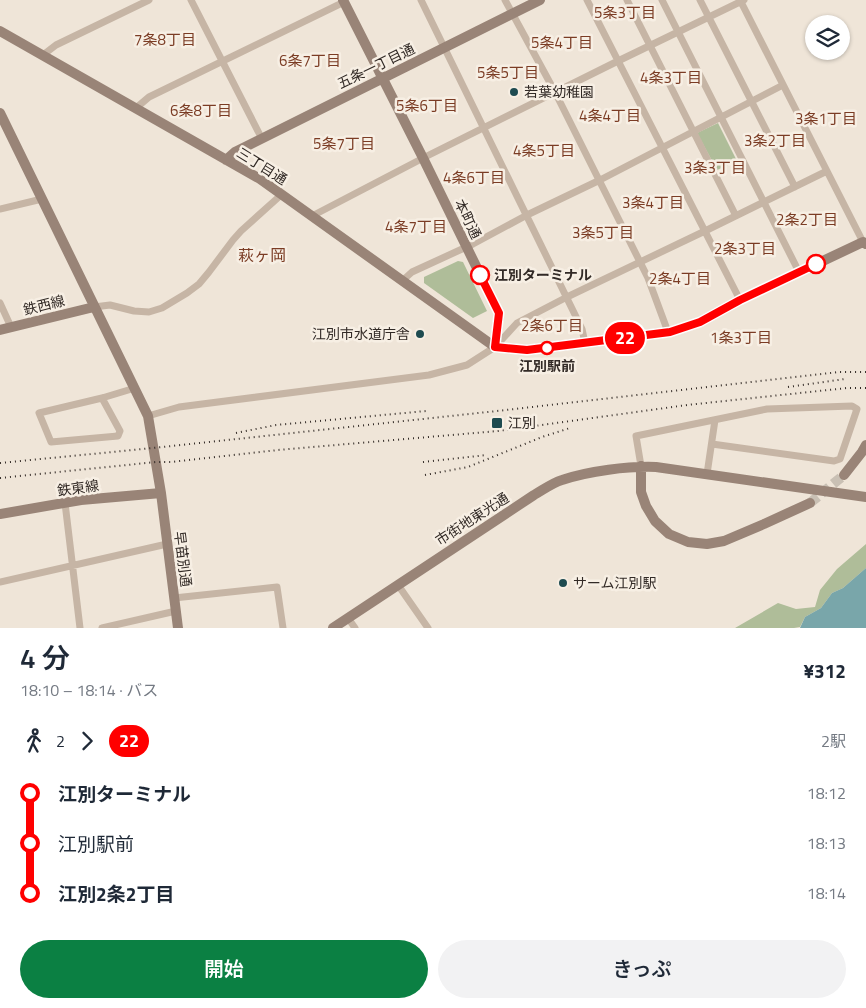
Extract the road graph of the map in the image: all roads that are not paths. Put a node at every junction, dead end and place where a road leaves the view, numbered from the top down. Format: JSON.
{"nodes":[{"id":1,"x":148,"y":0,"type":"edge"},
{"id":2,"x":191,"y":0,"type":"edge"},
{"id":3,"x":421,"y":0,"type":"edge"},
{"id":4,"x":505,"y":0,"type":"edge"},
{"id":5,"x":540,"y":0,"type":"edge"},
{"id":6,"x":587,"y":0,"type":"edge"},
{"id":7,"x":627,"y":0,"type":"edge"},
{"id":8,"x":662,"y":0,"type":"edge"},
{"id":9,"x":700,"y":0,"type":"edge"},
{"id":10,"x":344,"y":1,"type":"edge"},
{"id":11,"x":741,"y":1,"type":"edge"},
{"id":12,"x":512,"y":14,"type":"junction"},
{"id":13,"x":709,"y":17,"type":"junction"},
{"id":14,"x":0,"y":31,"type":"edge"},
{"id":15,"x":678,"y":32,"type":"junction"},
{"id":16,"x":650,"y":46,"type":"junction"},
{"id":17,"x":445,"y":48,"type":"junction"},
{"id":18,"x":43,"y":55,"type":"junction"},
{"id":19,"x":222,"y":61,"type":"junction"},
{"id":20,"x":618,"y":61,"type":"junction"},
{"id":21,"x":383,"y":79,"type":"junction"},
{"id":22,"x":783,"y":85,"type":"junction"},
{"id":23,"x":555,"y":92,"type":"junction"},
{"id":24,"x":752,"y":101,"type":"junction"},
{"id":25,"x":136,"y":108,"type":"junction"},
{"id":26,"x":0,"y":113,"type":"edge"},
{"id":27,"x":721,"y":117,"type":"junction"},
{"id":28,"x":484,"y":128,"type":"junction"},
{"id":29,"x":693,"y":132,"type":"junction"},
{"id":30,"x":262,"y":139,"type":"junction"},
{"id":31,"x":663,"y":148,"type":"junction"},
{"id":32,"x":423,"y":158,"type":"junction"},
{"id":33,"x":226,"y":160,"type":"junction"},
{"id":34,"x":827,"y":171,"type":"junction"},
{"id":35,"x":600,"y":180,"type":"junction"},
{"id":36,"x":795,"y":187,"type":"junction"},
{"id":37,"x":281,"y":195,"type":"junction"},
{"id":38,"x":42,"y":199,"type":"junction"},
{"id":39,"x":764,"y":203,"type":"junction"},
{"id":40,"x":0,"y":209,"type":"edge"},
{"id":41,"x":312,"y":216,"type":"junction"},
{"id":42,"x":527,"y":216,"type":"junction"},
{"id":43,"x":736,"y":216,"type":"junction"},
{"id":44,"x":705,"y":231,"type":"junction"},
{"id":45,"x":864,"y":243,"type":"edge"},
{"id":46,"x":466,"y":248,"type":"junction"},
{"id":47,"x":640,"y":262,"type":"junction"},
{"id":48,"x":799,"y":272,"type":"junction"},
{"id":49,"x":402,"y":281,"type":"junction"},
{"id":50,"x":567,"y":297,"type":"junction"},
{"id":51,"x":740,"y":300,"type":"junction"},
{"id":52,"x":0,"y":303,"type":"edge"},
{"id":53,"x":94,"y":307,"type":"junction"},
{"id":54,"x":11,"y":327,"type":"junction"},
{"id":55,"x":0,"y":330,"type":"edge"},
{"id":56,"x":668,"y":332,"type":"junction"},
{"id":57,"x":585,"y":343,"type":"junction"},
{"id":58,"x":495,"y":347,"type":"junction"},
{"id":59,"x":135,"y":388,"type":"junction"},
{"id":60,"x":102,"y":398,"type":"junction"},
{"id":61,"x":148,"y":416,"type":"junction"},
{"id":62,"x":715,"y":420,"type":"junction"},
{"id":63,"x":712,"y":444,"type":"junction"},
{"id":64,"x":866,"y":445,"type":"edge"},
{"id":65,"x":641,"y":466,"type":"junction"},
{"id":66,"x":707,"y":474,"type":"junction"},
{"id":67,"x":844,"y":475,"type":"tunnel mouth"},
{"id":68,"x":161,"y":493,"type":"junction"},
{"id":69,"x":866,"y":497,"type":"edge"},
{"id":70,"x":65,"y":503,"type":"junction"},
{"id":71,"x":810,"y":503,"type":"tunnel mouth"},
{"id":72,"x":0,"y":514,"type":"edge"},
{"id":73,"x":167,"y":544,"type":"junction"},
{"id":74,"x":72,"y":566,"type":"junction"},
{"id":75,"x":0,"y":582,"type":"edge"},
{"id":76,"x":398,"y":585,"type":"junction"},
{"id":77,"x":174,"y":598,"type":"junction"},
{"id":78,"x":176,"y":611,"type":"junction"},
{"id":79,"x":348,"y":618,"type":"junction"},
{"id":80,"x":80,"y":628,"type":"edge"},
{"id":81,"x":102,"y":628,"type":"edge"},
{"id":82,"x":178,"y":628,"type":"edge"},
{"id":83,"x":283,"y":628,"type":"edge"},
{"id":84,"x":333,"y":628,"type":"edge"},
{"id":85,"x":355,"y":628,"type":"edge"},
{"id":86,"x":428,"y":628,"type":"edge"}],
"edges":[{"from":1,"to":18,"type":"street"},
{"from":2,"to":19,"type":"street"},
{"from":3,"to":17,"type":"street"},
{"from":4,"to":12,"type":"street"},
{"from":5,"to":12,"type":"street","name":"五条一丁目通"},
{"from":6,"to":20,"type":"street"},
{"from":7,"to":16,"type":"street"},
{"from":8,"to":15,"type":"street"},
{"from":9,"to":13,"type":"street"},
{"from":10,"to":19,"type":"street"},
{"from":10,"to":21,"type":"street","name":"本町通"},
{"from":11,"to":13,"type":"street"},
{"from":11,"to":22,"type":"street"},
{"from":12,"to":17,"type":"street","name":"五条一丁目通"},
{"from":12,"to":23,"type":"street"},
{"from":13,"to":15,"type":"street"},
{"from":13,"to":24,"type":"street"},
{"from":14,"to":18,"type":"street","name":"三丁目通"},
{"from":15,"to":16,"type":"street"},
{"from":15,"to":27,"type":"street"},
{"from":16,"to":20,"type":"street"},
{"from":16,"to":29,"type":"street"},
{"from":17,"to":21,"type":"street","name":"五条一丁目通"},
{"from":17,"to":28,"type":"street"},
{"from":18,"to":25,"type":"street","name":"三丁目通"},
{"from":19,"to":25,"type":"street"},
{"from":19,"to":30,"type":"street"},
{"from":20,"to":23,"type":"street"},
{"from":20,"to":31,"type":"street"},
{"from":21,"to":30,"type":"street","name":"五条一丁目通"},
{"from":21,"to":32,"type":"street","name":"本町通"},
{"from":22,"to":24,"type":"street"},
{"from":22,"to":34,"type":"street"},
{"from":23,"to":28,"type":"street"},
{"from":23,"to":35,"type":"street"},
{"from":24,"to":27,"type":"street"},
{"from":24,"to":36,"type":"street"},
{"from":25,"to":33,"type":"street","name":"三丁目通"},
{"from":26,"to":38,"type":"street","name":"早苗別通"},
{"from":27,"to":29,"type":"street"},
{"from":27,"to":39,"type":"street"},
{"from":28,"to":32,"type":"street"},
{"from":28,"to":42,"type":"street"},
{"from":29,"to":31,"type":"street"},
{"from":29,"to":43,"type":"street"},
{"from":30,"to":33,"type":"street","name":"五条一丁目通"},
{"from":31,"to":35,"type":"street"},
{"from":31,"to":44,"type":"street"},
{"from":32,"to":41,"type":"street"},
{"from":32,"to":46,"type":"street","name":"本町通"},
{"from":33,"to":37,"type":"street","name":"三丁目通"},
{"from":34,"to":36,"type":"street"},
{"from":34,"to":45,"type":"street"},
{"from":35,"to":42,"type":"street"},
{"from":35,"to":47,"type":"street"},
{"from":36,"to":39,"type":"street"},
{"from":37,"to":41,"type":"street","name":"三丁目通"},
{"from":37,"to":53,"type":"street"},
{"from":38,"to":40,"type":"street"},
{"from":38,"to":53,"type":"street","name":"早苗別通"},
{"from":39,"to":43,"type":"street"},
{"from":39,"to":48,"type":"street"},
{"from":41,"to":49,"type":"street","name":"三丁目通"},
{"from":42,"to":46,"type":"street"},
{"from":42,"to":50,"type":"street"},
{"from":43,"to":44,"type":"street"},
{"from":44,"to":47,"type":"street"},
{"from":44,"to":51,"type":"street"},
{"from":45,"to":48,"type":"street"},
{"from":46,"to":49,"type":"street"},
{"from":46,"to":58,"type":"street","name":"本町通"},
{"from":47,"to":50,"type":"street"},
{"from":47,"to":56,"type":"street"},
{"from":48,"to":51,"type":"street"},
{"from":49,"to":58,"type":"street","name":"三丁目通"},
{"from":50,"to":57,"type":"street"},
{"from":50,"to":58,"type":"street"},
{"from":51,"to":56,"type":"street"},
{"from":52,"to":54,"type":"street"},
{"from":53,"to":54,"type":"street","name":"鉄西線"},
{"from":53,"to":59,"type":"street","name":"早苗別通"},
{"from":54,"to":55,"type":"street","name":"鉄西線"},
{"from":56,"to":57,"type":"street"},
{"from":57,"to":58,"type":"street"},
{"from":58,"to":61,"type":"street"},
{"from":59,"to":60,"type":"street"},
{"from":59,"to":61,"type":"street","name":"早苗別通"},
{"from":60,"to":60,"type":"street"},
{"from":61,"to":68,"type":"street","name":"早苗別通"},
{"from":62,"to":63,"type":"street"},
{"from":62,"to":63,"type":"street"},
{"from":62,"to":65,"type":"street"},
{"from":63,"to":66,"type":"street"},
{"from":64,"to":67,"type":"street"},
{"from":65,"to":66,"type":"street","name":"市街地東光通"},
{"from":65,"to":71,"type":"street"},
{"from":65,"to":76,"type":"street","name":"市街地東光通"},
{"from":66,"to":69,"type":"street","name":"市街地東光通"},
{"from":68,"to":70,"type":"street","name":"鉄東線"},
{"from":68,"to":73,"type":"street","name":"早苗別通"},
{"from":70,"to":72,"type":"street","name":"鉄東線"},
{"from":70,"to":74,"type":"street"},
{"from":73,"to":74,"type":"street"},
{"from":73,"to":77,"type":"street","name":"早苗別通"},
{"from":74,"to":75,"type":"street"},
{"from":74,"to":80,"type":"street"},
{"from":76,"to":79,"type":"street","name":"市街地東光通"},
{"from":76,"to":86,"type":"street"},
{"from":77,"to":78,"type":"street","name":"早苗別通"},
{"from":77,"to":83,"type":"street"},
{"from":78,"to":81,"type":"street"},
{"from":78,"to":82,"type":"street","name":"早苗別通"},
{"from":79,"to":84,"type":"street","name":"市街地東光通"},
{"from":79,"to":85,"type":"street"}]}
